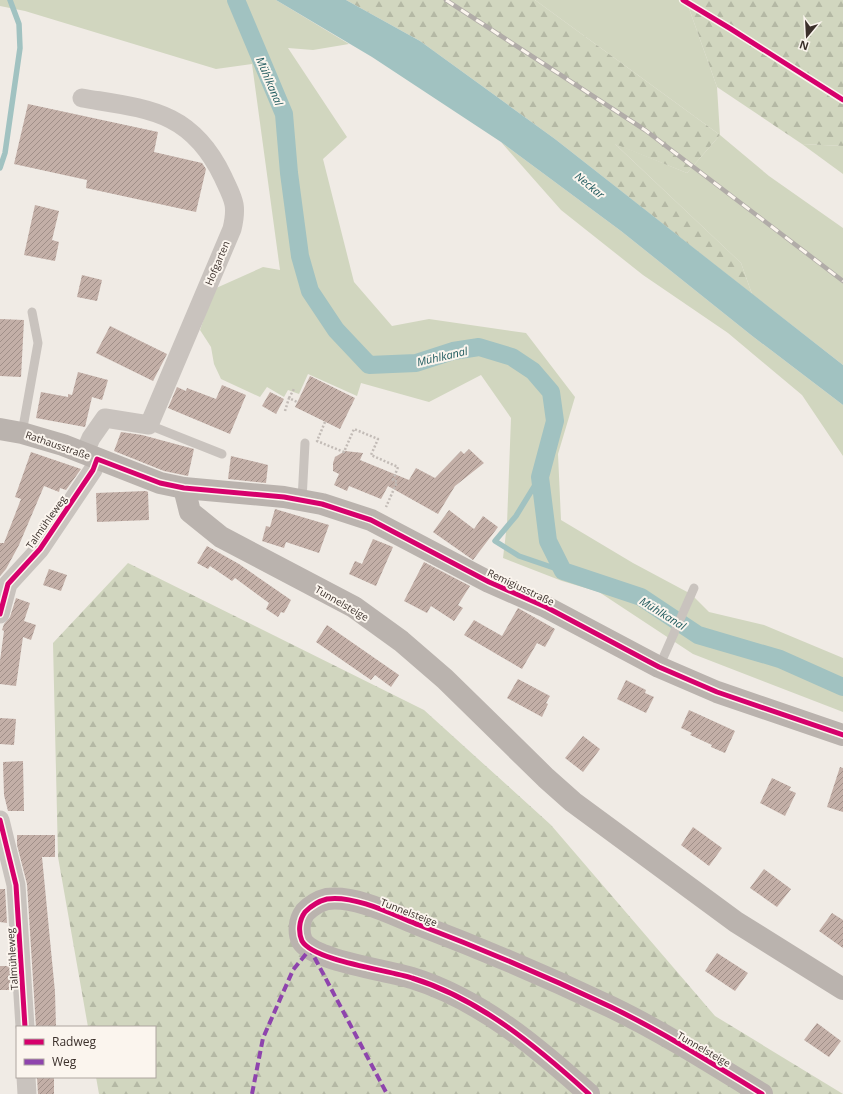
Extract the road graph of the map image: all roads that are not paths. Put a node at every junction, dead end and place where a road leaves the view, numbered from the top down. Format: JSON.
{"nodes":[{"id":1,"x":82,"y":98,"type":"dead end"},
{"id":2,"x":32,"y":312,"type":"dead end"},
{"id":3,"x":149,"y":425,"type":"junction"},
{"id":4,"x":12,"y":431,"type":"edge"},
{"id":5,"x":305,"y":443,"type":"dead end"},
{"id":6,"x":222,"y":454,"type":"dead end"},
{"id":7,"x":90,"y":457,"type":"junction"},
{"id":8,"x":184,"y":488,"type":"junction"},
{"id":9,"x":302,"y":500,"type":"junction"},
{"id":10,"x":694,"y":588,"type":"dead end"},
{"id":11,"x":0,"y":614,"type":"edge"},
{"id":12,"x":659,"y":667,"type":"junction"},
{"id":13,"x":843,"y":735,"type":"edge"},
{"id":14,"x":0,"y":820,"type":"edge"},
{"id":15,"x":843,"y":989,"type":"edge"},
{"id":16,"x":25,"y":1026,"type":"edge"},
{"id":17,"x":26,"y":1078,"type":"edge"},
{"id":18,"x":27,"y":1094,"type":"edge"},
{"id":19,"x":589,"y":1094,"type":"edge"},
{"id":20,"x":762,"y":1094,"type":"edge"}],
"edges":[{"from":1,"to":3,"type":"street","name":"Hofgarten"},
{"from":2,"to":4,"type":"lane"},
{"from":3,"to":6,"type":"lane"},
{"from":3,"to":7,"type":"street"},
{"from":4,"to":7,"type":"street","name":"Rathausstraße"},
{"from":5,"to":9,"type":"lane"},
{"from":7,"to":8,"type":"street","name":"Rathausstraße"},
{"from":7,"to":11,"type":"street","name":"Talmühleweg"},
{"from":8,"to":9,"type":"street","name":"Remigiusstraße"},
{"from":8,"to":15,"type":"street","name":"Tunnelsteige"},
{"from":9,"to":12,"type":"street","name":"Remigiusstraße"},
{"from":10,"to":12,"type":"lane"},
{"from":12,"to":13,"type":"street","name":"Remigiusstraße"},
{"from":14,"to":16,"type":"street","name":"Talmühleweg"},
{"from":17,"to":18,"type":"street"},
{"from":19,"to":20,"type":"street","name":"Tunnelsteige"}]}
